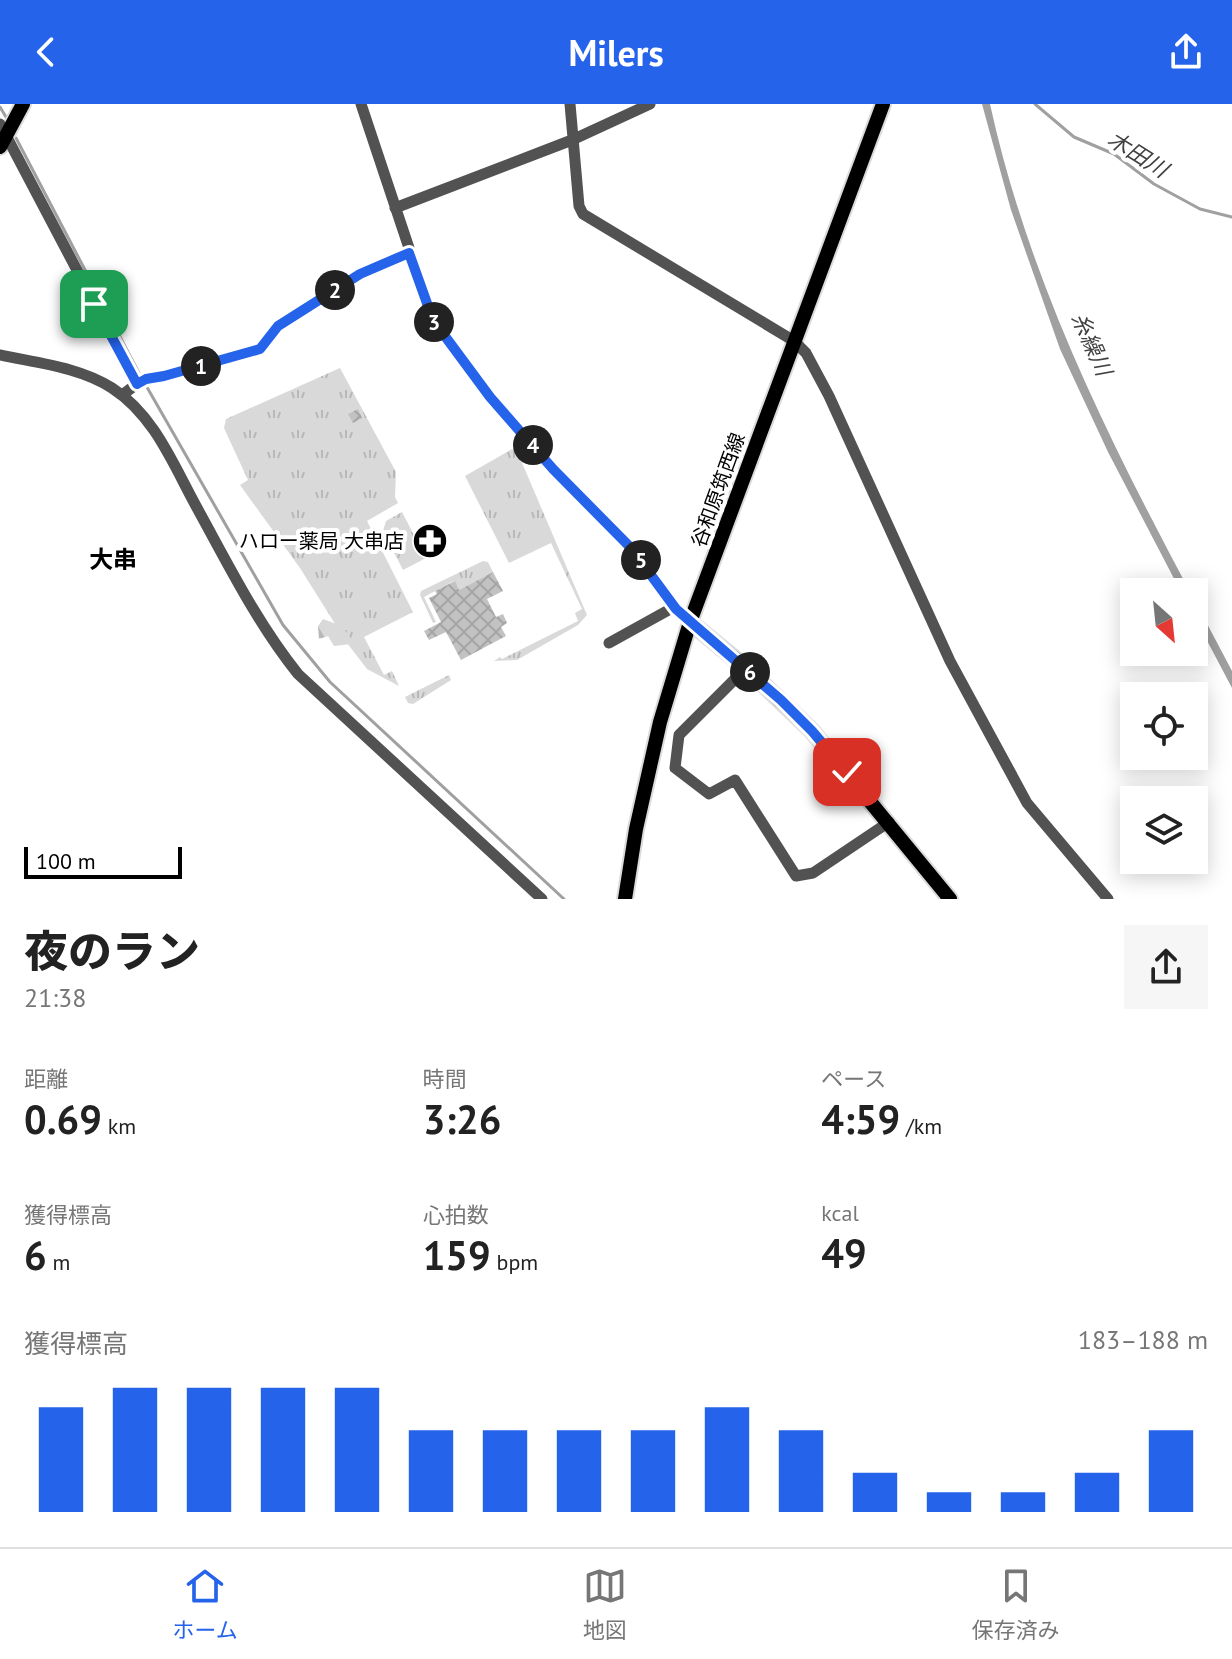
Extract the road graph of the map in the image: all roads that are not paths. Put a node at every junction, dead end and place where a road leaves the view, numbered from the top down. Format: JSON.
{"nodes":[{"id":1,"x":23,"y":104,"type":"edge"},
{"id":2,"x":361,"y":104,"type":"edge"},
{"id":3,"x":570,"y":104,"type":"edge"},
{"id":4,"x":650,"y":104,"type":"edge"},
{"id":5,"x":883,"y":104,"type":"edge"},
{"id":6,"x":2,"y":135,"type":"edge"},
{"id":7,"x":572,"y":140,"type":"junction"},
{"id":8,"x":395,"y":208,"type":"junction"},
{"id":9,"x":409,"y":253,"type":"junction"},
{"id":10,"x":794,"y":341,"type":"junction"},
{"id":11,"x":0,"y":355,"type":"edge"},
{"id":12,"x":141,"y":381,"type":"junction"},
{"id":13,"x":122,"y":395,"type":"junction"},
{"id":14,"x":674,"y":607,"type":"junction"},
{"id":15,"x":690,"y":622,"type":"junction"},
{"id":16,"x":609,"y":643,"type":"dead end"},
{"id":17,"x":746,"y":668,"type":"junction"},
{"id":18,"x":889,"y":822,"type":"junction"},
{"id":19,"x":542,"y":899,"type":"edge"},
{"id":20,"x":625,"y":899,"type":"edge"},
{"id":21,"x":950,"y":899,"type":"edge"},
{"id":22,"x":1108,"y":899,"type":"edge"}],
"edges":[{"from":1,"to":6,"type":"main road"},
{"from":2,"to":8,"type":"street"},
{"from":3,"to":7,"type":"street"},
{"from":4,"to":7,"type":"street"},
{"from":5,"to":10,"type":"main road","name":"谷和原筑西線"},
{"from":6,"to":12,"type":"street"},
{"from":7,"to":8,"type":"street"},
{"from":7,"to":10,"type":"street"},
{"from":8,"to":9,"type":"street"},
{"from":9,"to":12,"type":"street"},
{"from":9,"to":14,"type":"street"},
{"from":10,"to":15,"type":"main road","name":"谷和原筑西線"},
{"from":10,"to":22,"type":"street"},
{"from":11,"to":13,"type":"street"},
{"from":12,"to":13,"type":"street"},
{"from":13,"to":19,"type":"street"},
{"from":14,"to":15,"type":"street"},
{"from":14,"to":16,"type":"street"},
{"from":15,"to":17,"type":"main road"},
{"from":15,"to":20,"type":"main road","name":"谷和原筑西線"},
{"from":17,"to":18,"type":"main road"},
{"from":17,"to":18,"type":"street"},
{"from":18,"to":21,"type":"main road"}]}
